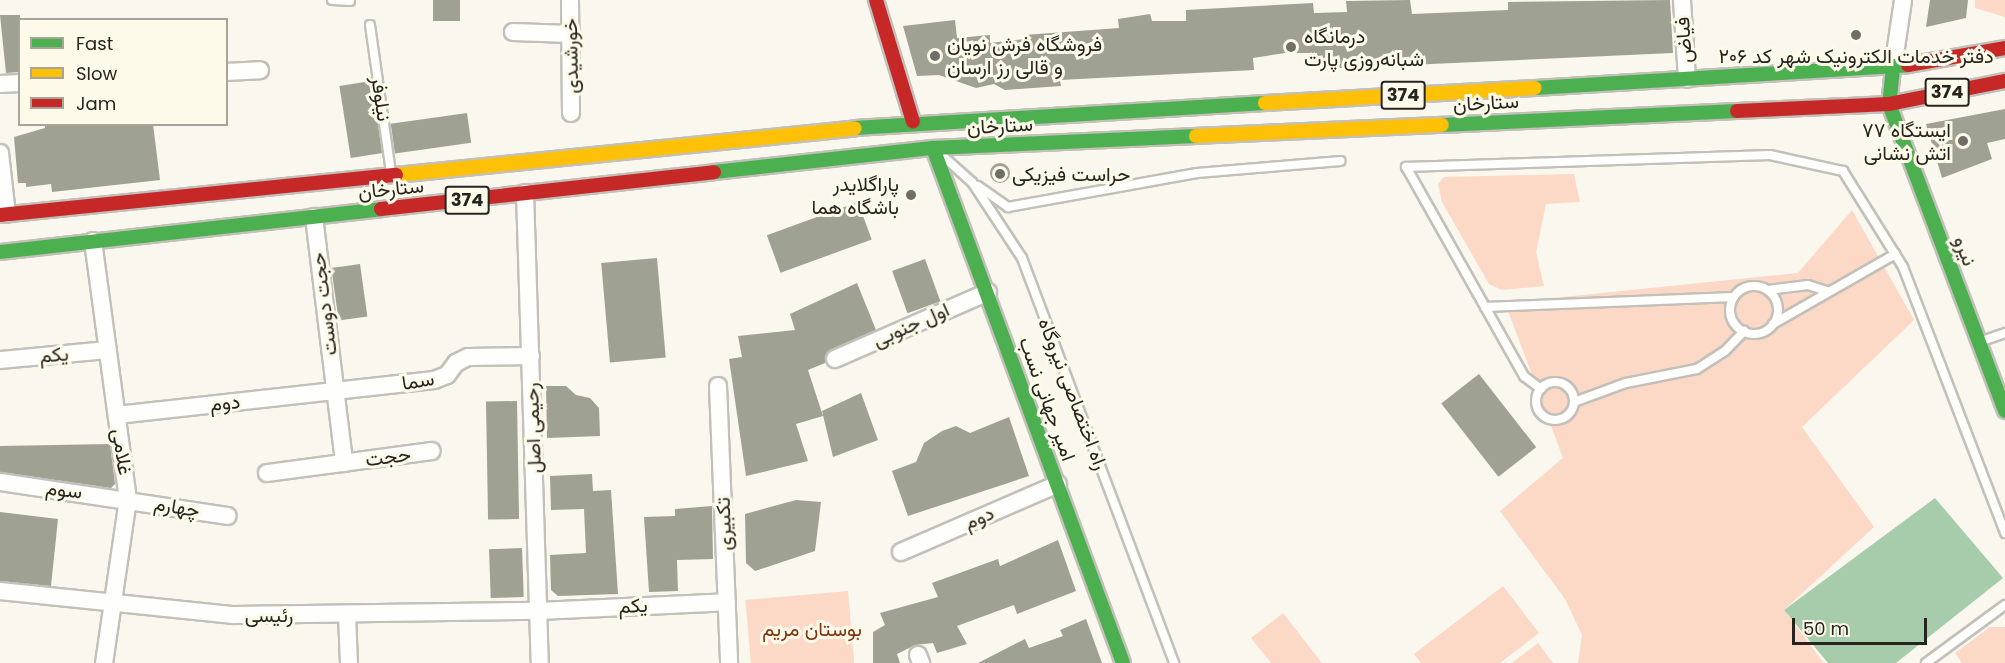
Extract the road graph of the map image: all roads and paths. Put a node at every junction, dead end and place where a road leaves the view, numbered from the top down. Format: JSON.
{"nodes":[{"id":1,"x":333,"y":0,"type":"edge"},
{"id":2,"x":570,"y":0,"type":"edge"},
{"id":3,"x":876,"y":0,"type":"edge"},
{"id":4,"x":1682,"y":0,"type":"edge"},
{"id":5,"x":1903,"y":0,"type":"edge"},
{"id":6,"x":350,"y":1,"type":"edge"},
{"id":7,"x":370,"y":25,"type":"dead end"},
{"id":8,"x":513,"y":32,"type":"dead end"},
{"id":9,"x":570,"y":34,"type":"junction"},
{"id":10,"x":2005,"y":48,"type":"edge"},
{"id":11,"x":1893,"y":68,"type":"junction"},
{"id":12,"x":260,"y":70,"type":"dead end"},
{"id":13,"x":228,"y":72,"type":"edge"},
{"id":14,"x":1687,"y":79,"type":"junction"},
{"id":15,"x":2005,"y":81,"type":"edge"},
{"id":16,"x":18,"y":83,"type":"edge"},
{"id":17,"x":0,"y":84,"type":"edge"},
{"id":18,"x":1889,"y":104,"type":"junction"},
{"id":19,"x":572,"y":113,"type":"dead end"},
{"id":20,"x":913,"y":122,"type":"junction"},
{"id":21,"x":933,"y":148,"type":"junction"},
{"id":22,"x":0,"y":153,"type":"edge"},
{"id":23,"x":1341,"y":161,"type":"dead end"},
{"id":24,"x":391,"y":174,"type":"junction"},
{"id":25,"x":972,"y":182,"type":"junction"},
{"id":26,"x":525,"y":194,"type":"junction"},
{"id":27,"x":3,"y":215,"type":"edge"},
{"id":28,"x":314,"y":217,"type":"junction"},
{"id":29,"x":93,"y":241,"type":"junction"},
{"id":30,"x":0,"y":252,"type":"edge"},
{"id":31,"x":1895,"y":254,"type":"junction"},
{"id":32,"x":1768,"y":290,"type":"junction"},
{"id":33,"x":988,"y":292,"type":"junction"},
{"id":34,"x":1829,"y":292,"type":"junction"},
{"id":35,"x":1734,"y":297,"type":"junction"},
{"id":36,"x":1485,"y":307,"type":"junction"},
{"id":37,"x":1773,"y":324,"type":"junction"},
{"id":38,"x":1744,"y":332,"type":"junction"},
{"id":39,"x":2005,"y":333,"type":"edge"},
{"id":40,"x":1979,"y":343,"type":"junction"},
{"id":41,"x":108,"y":350,"type":"junction"},
{"id":42,"x":531,"y":356,"type":"junction"},
{"id":43,"x":834,"y":359,"type":"dead end"},
{"id":44,"x":0,"y":360,"type":"edge"},
{"id":45,"x":1998,"y":373,"type":"edge"},
{"id":46,"x":718,"y":386,"type":"dead end"},
{"id":47,"x":1541,"y":389,"type":"junction"},
{"id":48,"x":334,"y":392,"type":"junction"},
{"id":49,"x":1574,"y":402,"type":"junction"},
{"id":50,"x":2005,"y":411,"type":"edge"},
{"id":51,"x":117,"y":415,"type":"junction"},
{"id":52,"x":432,"y":451,"type":"dead end"},
{"id":53,"x":345,"y":462,"type":"junction"},
{"id":54,"x":267,"y":473,"type":"dead end"},
{"id":55,"x":0,"y":482,"type":"edge"},
{"id":56,"x":1058,"y":484,"type":"junction"},
{"id":57,"x":128,"y":498,"type":"junction"},
{"id":58,"x":227,"y":516,"type":"dead end"},
{"id":59,"x":2005,"y":533,"type":"edge"},
{"id":60,"x":901,"y":552,"type":"dead end"},
{"id":61,"x":0,"y":591,"type":"edge"},
{"id":62,"x":727,"y":602,"type":"junction"},
{"id":63,"x":111,"y":605,"type":"junction"},
{"id":64,"x":2005,"y":605,"type":"edge"},
{"id":65,"x":539,"y":611,"type":"junction"},
{"id":66,"x":347,"y":614,"type":"junction"},
{"id":67,"x":104,"y":663,"type":"edge"},
{"id":68,"x":349,"y":663,"type":"edge"},
{"id":69,"x":540,"y":663,"type":"edge"},
{"id":70,"x":729,"y":663,"type":"edge"},
{"id":71,"x":1123,"y":663,"type":"edge"},
{"id":72,"x":1174,"y":663,"type":"edge"},
{"id":73,"x":1926,"y":663,"type":"edge"}],
"edges":[{"from":1,"to":6,"type":"lane"},
{"from":2,"to":9,"type":"street","name":"خورشیدی"},
{"from":3,"to":20,"type":"main road"},
{"from":4,"to":14,"type":"street","name":"فیاض"},
{"from":5,"to":11,"type":"street"},
{"from":7,"to":24,"type":"lane","name":"نیلوفر"},
{"from":8,"to":9,"type":"street"},
{"from":9,"to":19,"type":"street","name":"خورشیدی"},
{"from":10,"to":11,"type":"main road","name":"ستارخان","number":"374"},
{"from":11,"to":14,"type":"main road","name":"ستارخان","number":"374"},
{"from":11,"to":18,"type":"main road"},
{"from":12,"to":13,"type":"street"},
{"from":14,"to":20,"type":"main road","name":"ستارخان","number":"374"},
{"from":15,"to":18,"type":"main road","name":"ستارخان","number":"374"},
{"from":16,"to":17,"type":"street"},
{"from":18,"to":21,"type":"main road","name":"ستارخان","number":"374"},
{"from":18,"to":40,"type":"main road","name":"نیرو"},
{"from":20,"to":24,"type":"main road","name":"ستارخان","number":"374"},
{"from":21,"to":25,"type":"lane","name":"راه اختصاصی نیروگاه"},
{"from":21,"to":26,"type":"main road","name":"ستارخان","number":"374"},
{"from":21,"to":33,"type":"main road","name":"امیر جهانی نسب"},
{"from":22,"to":27,"type":"street"},
{"from":23,"to":25,"type":"lane"},
{"from":24,"to":27,"type":"main road","name":"ستارخان","number":"374"},
{"from":25,"to":72,"type":"lane","name":"راه اختصاصی نیروگاه"},
{"from":26,"to":28,"type":"main road","name":"ستارخان","number":"374"},
{"from":26,"to":42,"type":"street","name":"رحیمی اصل"},
{"from":28,"to":29,"type":"main road","name":"ستارخان","number":"374"},
{"from":28,"to":48,"type":"street","name":"حجت دوست"},
{"from":29,"to":30,"type":"main road","name":"ستارخان","number":"374"},
{"from":29,"to":41,"type":"street","name":"غلامی"},
{"from":31,"to":34,"type":"lane"},
{"from":31,"to":36,"type":"lane"},
{"from":31,"to":59,"type":"lane"},
{"from":32,"to":34,"type":"lane"},
{"from":32,"to":35,"type":"lane"},
{"from":32,"to":37,"type":"lane"},
{"from":33,"to":43,"type":"street","name":"اول جنوبی"},
{"from":33,"to":56,"type":"main road","name":"امیر جهانی نسب"},
{"from":34,"to":37,"type":"lane"},
{"from":35,"to":36,"type":"lane"},
{"from":35,"to":38,"type":"lane"},
{"from":36,"to":47,"type":"lane"},
{"from":37,"to":38,"type":"lane"},
{"from":38,"to":49,"type":"lane"},
{"from":39,"to":40,"type":"lane"},
{"from":40,"to":45,"type":"main road","name":"نیرو"},
{"from":41,"to":44,"type":"street","name":"یکم"},
{"from":41,"to":51,"type":"street","name":"غلامی"},
{"from":42,"to":48,"type":"street","name":"سما"},
{"from":42,"to":65,"type":"street","name":"رحیمی اصل"},
{"from":45,"to":50,"type":"main road","name":"نیرو"},
{"from":46,"to":62,"type":"street","name":"تکبیری"},
{"from":47,"to":49,"type":"lane"},
{"from":47,"to":49,"type":"lane"},
{"from":48,"to":51,"type":"street","name":"دوم"},
{"from":48,"to":53,"type":"street","name":"حجت"},
{"from":51,"to":57,"type":"street","name":"غلامی"},
{"from":52,"to":53,"type":"street","name":"حجت"},
{"from":53,"to":54,"type":"street","name":"حجت"},
{"from":55,"to":57,"type":"street","name":"سوم"},
{"from":56,"to":60,"type":"street","name":"دوم"},
{"from":56,"to":71,"type":"main road","name":"امیر جهانی نسب"},
{"from":57,"to":58,"type":"street","name":"چهارم"},
{"from":57,"to":63,"type":"street","name":"غلامی"},
{"from":61,"to":63,"type":"street","name":"رئیسی"},
{"from":62,"to":65,"type":"street","name":"یکم"},
{"from":62,"to":70,"type":"street","name":"تکبیری"},
{"from":63,"to":66,"type":"street","name":"رئیسی"},
{"from":63,"to":67,"type":"street","name":"غلامی"},
{"from":64,"to":73,"type":"lane"},
{"from":65,"to":66,"type":"street","name":"رئیسی"},
{"from":65,"to":69,"type":"street","name":"رحیمی اصل"},
{"from":66,"to":68,"type":"street"}]}
